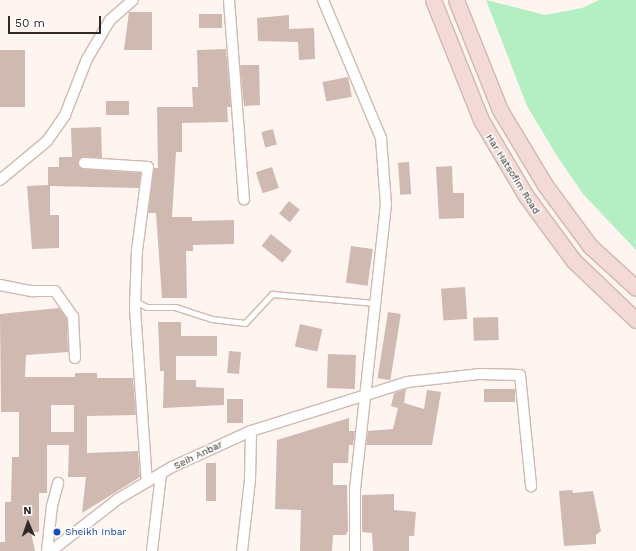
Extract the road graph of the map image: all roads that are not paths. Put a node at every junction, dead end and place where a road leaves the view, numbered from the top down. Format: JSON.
{"nodes":[{"id":1,"x":133,"y":0,"type":"edge"},
{"id":2,"x":229,"y":0,"type":"edge"},
{"id":3,"x":323,"y":0,"type":"edge"},
{"id":4,"x":433,"y":0,"type":"edge"},
{"id":5,"x":456,"y":0,"type":"edge"},
{"id":6,"x":84,"y":163,"type":"dead end"},
{"id":7,"x":0,"y":180,"type":"edge"},
{"id":8,"x":244,"y":198,"type":"dead end"},
{"id":9,"x":0,"y":285,"type":"edge"},
{"id":10,"x":636,"y":288,"type":"edge"},
{"id":11,"x":135,"y":301,"type":"junction"},
{"id":12,"x":375,"y":303,"type":"junction"},
{"id":13,"x":633,"y":318,"type":"edge"},
{"id":14,"x":76,"y":358,"type":"dead end"},
{"id":15,"x":364,"y":395,"type":"junction"},
{"id":16,"x":251,"y":431,"type":"junction"},
{"id":17,"x":161,"y":474,"type":"junction"},
{"id":18,"x":146,"y":482,"type":"junction"},
{"id":19,"x":58,"y":483,"type":"dead end"},
{"id":20,"x":531,"y":486,"type":"dead end"},
{"id":21,"x":62,"y":546,"type":"edge"},
{"id":22,"x":47,"y":551,"type":"edge"},
{"id":23,"x":51,"y":551,"type":"edge"},
{"id":24,"x":152,"y":551,"type":"edge"},
{"id":25,"x":242,"y":551,"type":"edge"},
{"id":26,"x":355,"y":551,"type":"edge"}],
"edges":[{"from":1,"to":7,"type":"street"},
{"from":2,"to":8,"type":"street"},
{"from":3,"to":12,"type":"street"},
{"from":4,"to":13,"type":"main road","name":"Har Hatsofim Road"},
{"from":5,"to":10,"type":"main road"},
{"from":6,"to":11,"type":"street"},
{"from":9,"to":14,"type":"street"},
{"from":11,"to":12,"type":"lane"},
{"from":11,"to":18,"type":"street"},
{"from":12,"to":15,"type":"street"},
{"from":15,"to":16,"type":"street","name":"Seih Anbar"},
{"from":15,"to":20,"type":"street","name":"Seih Anbar"},
{"from":15,"to":26,"type":"street"},
{"from":16,"to":17,"type":"street","name":"Seih Anbar"},
{"from":16,"to":25,"type":"street"},
{"from":17,"to":18,"type":"street","name":"Seih Anbar"},
{"from":17,"to":24,"type":"street"},
{"from":18,"to":21,"type":"street","name":"Seih Anbar"},
{"from":19,"to":22,"type":"street"},
{"from":21,"to":23,"type":"street","name":"Seih Anbar"}]}
